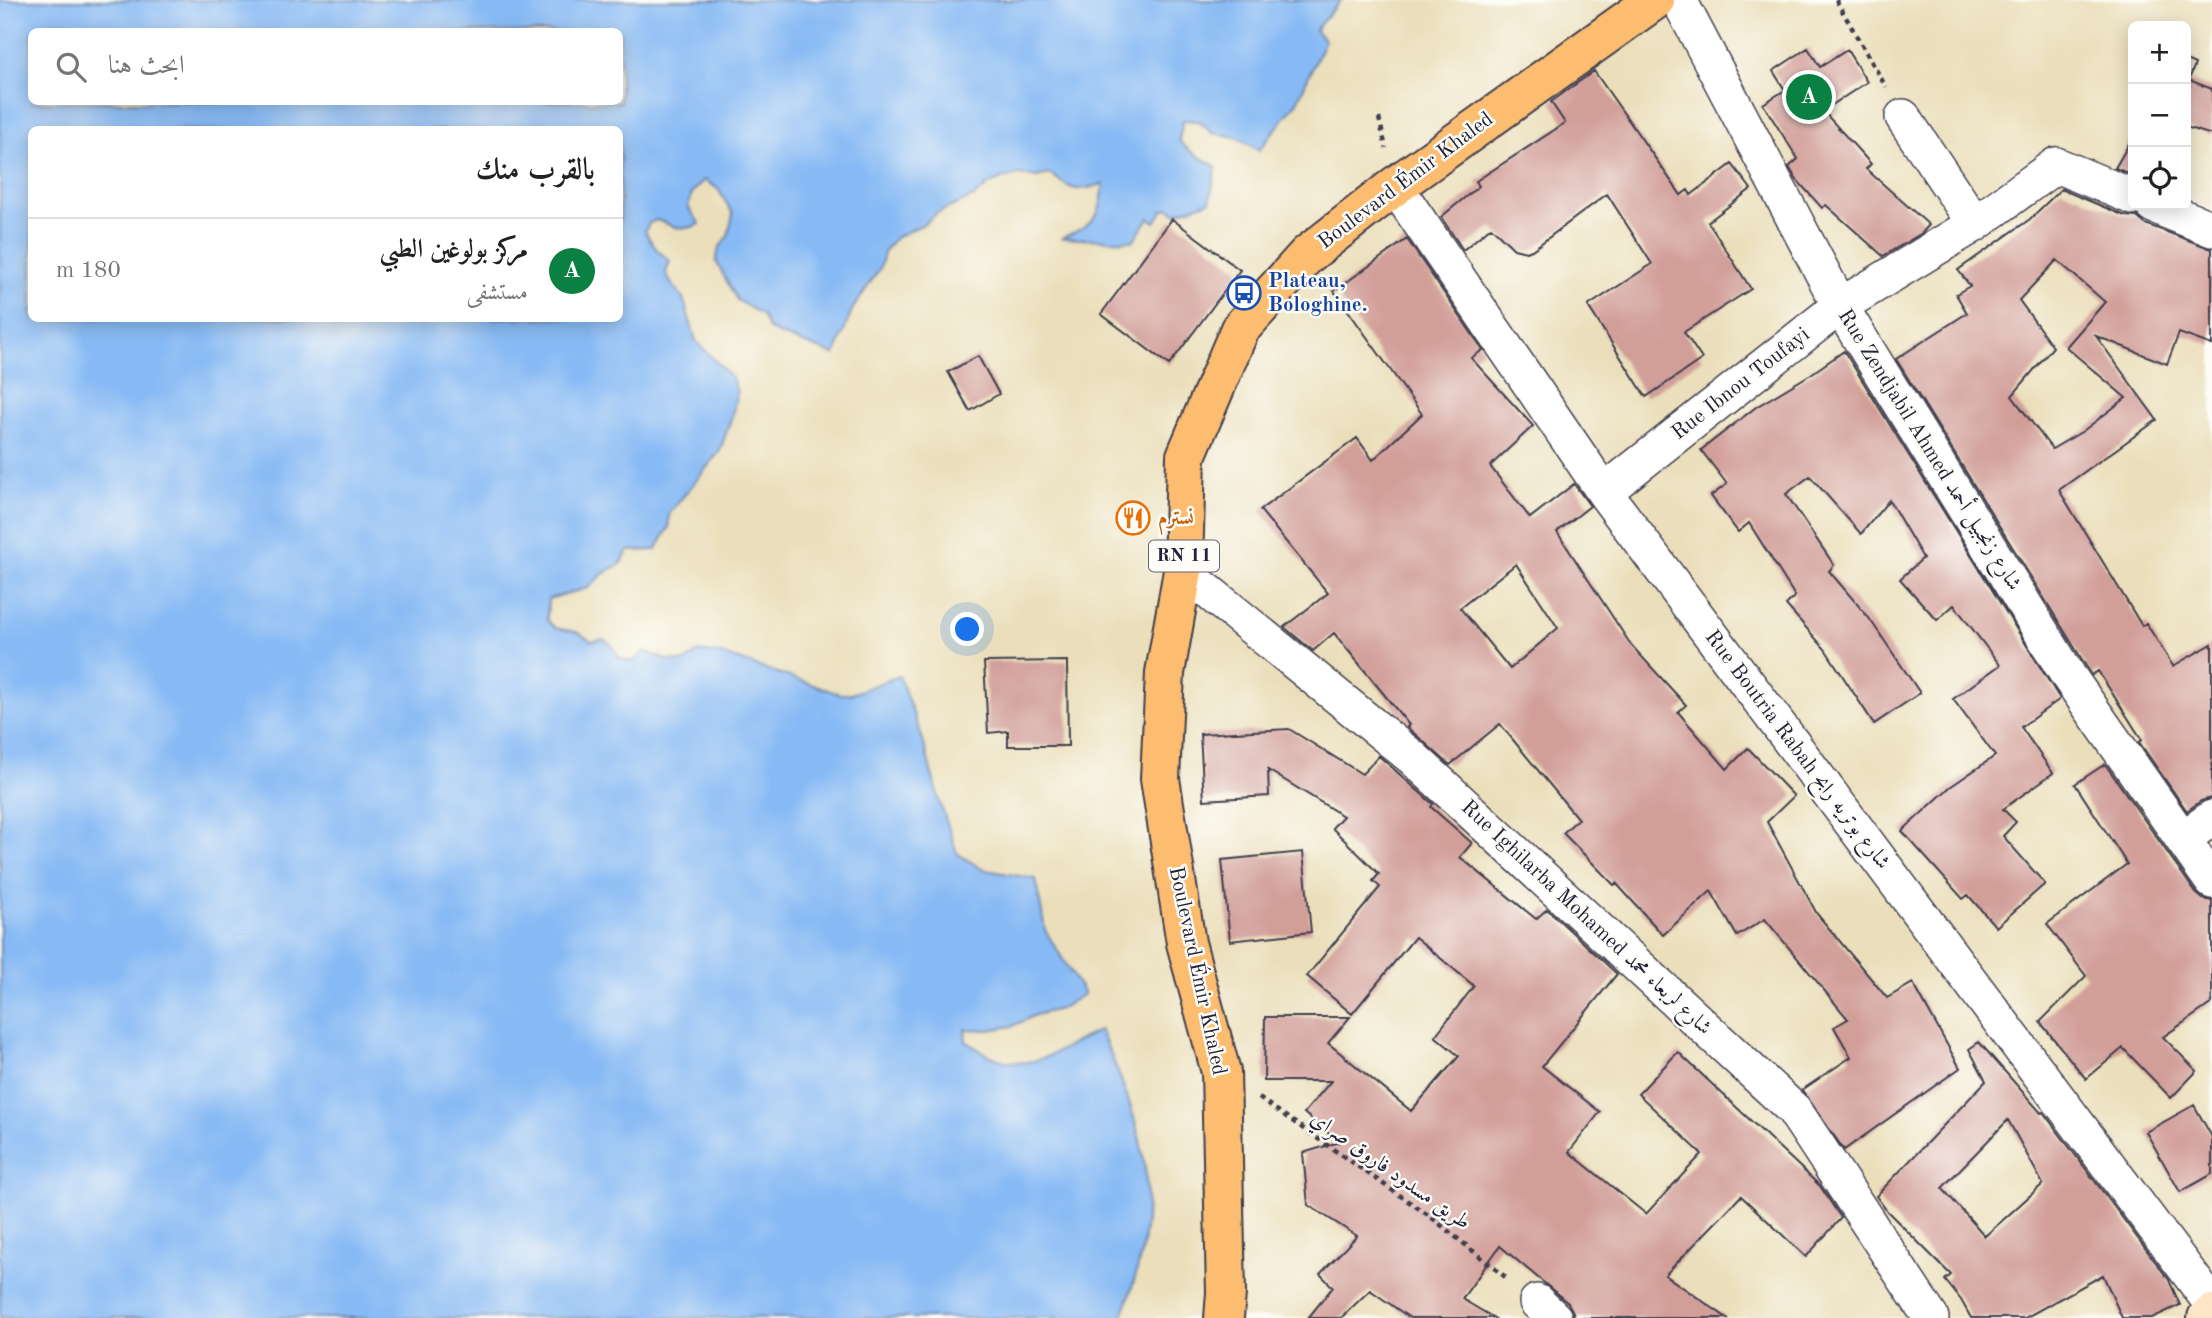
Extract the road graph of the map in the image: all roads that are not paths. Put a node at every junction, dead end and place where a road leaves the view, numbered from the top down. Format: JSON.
{"nodes":[{"id":1,"x":1655,"y":0,"type":"edge"},
{"id":2,"x":1679,"y":0,"type":"edge"},
{"id":3,"x":1903,"y":117,"type":"road end"},
{"id":4,"x":1395,"y":186,"type":"junction"},
{"id":5,"x":2128,"y":195,"type":"edge"},
{"id":6,"x":2165,"y":210,"type":"edge"},
{"id":7,"x":1975,"y":224,"type":"junction"},
{"id":8,"x":2212,"y":229,"type":"edge"},
{"id":9,"x":1840,"y":306,"type":"junction"},
{"id":10,"x":1604,"y":492,"type":"junction"},
{"id":11,"x":1184,"y":571,"type":"junction"},
{"id":12,"x":2212,"y":818,"type":"edge"},
{"id":13,"x":2184,"y":838,"type":"junction"},
{"id":14,"x":2212,"y":881,"type":"edge"},
{"id":15,"x":2212,"y":1304,"type":"edge"},
{"id":16,"x":2212,"y":1314,"type":"edge"},
{"id":17,"x":1224,"y":1318,"type":"edge"},
{"id":18,"x":1931,"y":1318,"type":"edge"},
{"id":19,"x":2207,"y":1318,"type":"edge"}],
"edges":[{"from":1,"to":4,"type":"main road","name":"Boulevard Émir Khaled","number":"RN 11"},
{"from":2,"to":9,"type":"street","name":"Rue Zendjabil Ahmed شارع زنجبيل أحمد"},
{"from":3,"to":7,"type":"street"},
{"from":4,"to":10,"type":"street","name":"Rue Boutria Rabah شارع بوتريه رابح"},
{"from":4,"to":11,"type":"main road","name":"Boulevard Émir Khaled","number":"RN 11"},
{"from":5,"to":7,"type":"street","name":"Rue Ibnou Toufayi"},
{"from":6,"to":8,"type":"street"},
{"from":7,"to":9,"type":"street","name":"Rue Ibnou Toufayi"},
{"from":9,"to":10,"type":"street","name":"Rue Ibnou Toufayi"},
{"from":9,"to":13,"type":"street","name":"Rue Zendjabil Ahmed شارع زنجبيل أحمد"},
{"from":10,"to":15,"type":"street","name":"Rue Boutria Rabah شارع بوتريه رابح"},
{"from":11,"to":17,"type":"main road","name":"Boulevard Émir Khaled","number":"RN 11"},
{"from":11,"to":18,"type":"street","name":"Rue Ighilarba Mohamed شارع لربعاء محمد"},
{"from":12,"to":13,"type":"street"},
{"from":13,"to":14,"type":"street","name":"Rue Zendjabil Ahmed شارع زنجبيل أحمد"},
{"from":16,"to":19,"type":"main road"}]}
